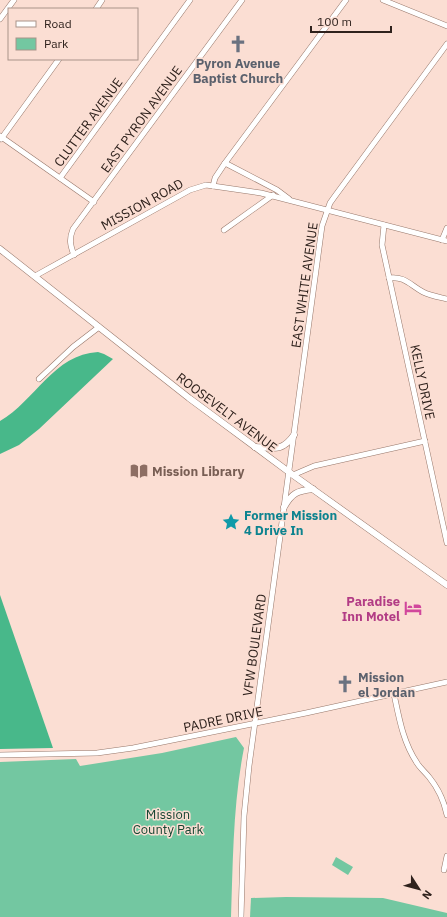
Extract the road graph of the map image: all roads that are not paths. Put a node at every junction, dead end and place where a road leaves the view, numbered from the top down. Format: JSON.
{"nodes":[{"id":1,"x":190,"y":0,"type":"edge"},
{"id":2,"x":242,"y":0,"type":"edge"},
{"id":3,"x":346,"y":0,"type":"edge"},
{"id":4,"x":383,"y":0,"type":"edge"},
{"id":5,"x":8,"y":8,"type":"edge"},
{"id":6,"x":0,"y":19,"type":"edge"},
{"id":7,"x":447,"y":26,"type":"edge"},
{"id":8,"x":447,"y":44,"type":"edge"},
{"id":9,"x":58,"y":60,"type":"edge"},
{"id":10,"x":1,"y":137,"type":"edge"},
{"id":11,"x":225,"y":163,"type":"junction"},
{"id":12,"x":60,"y":178,"type":"junction"},
{"id":13,"x":213,"y":186,"type":"junction"},
{"id":14,"x":273,"y":195,"type":"junction"},
{"id":15,"x":290,"y":200,"type":"junction"},
{"id":16,"x":94,"y":202,"type":"junction"},
{"id":17,"x":328,"y":210,"type":"junction"},
{"id":18,"x":384,"y":225,"type":"junction"},
{"id":19,"x":447,"y":228,"type":"edge"},
{"id":20,"x":224,"y":230,"type":"dead end"},
{"id":21,"x":444,"y":241,"type":"edge"},
{"id":22,"x":0,"y":249,"type":"edge"},
{"id":23,"x":74,"y":255,"type":"junction"},
{"id":24,"x":35,"y":276,"type":"junction"},
{"id":25,"x":389,"y":278,"type":"junction"},
{"id":26,"x":447,"y":300,"type":"edge"},
{"id":27,"x":99,"y":327,"type":"junction"},
{"id":28,"x":39,"y":379,"type":"dead end"},
{"id":29,"x":294,"y":435,"type":"junction"},
{"id":30,"x":425,"y":441,"type":"junction"},
{"id":31,"x":255,"y":447,"type":"junction"},
{"id":32,"x":291,"y":473,"type":"junction"},
{"id":33,"x":312,"y":489,"type":"junction"},
{"id":34,"x":284,"y":507,"type":"junction"},
{"id":35,"x":447,"y":543,"type":"edge"},
{"id":36,"x":447,"y":585,"type":"edge"},
{"id":37,"x":447,"y":682,"type":"edge"},
{"id":38,"x":394,"y":694,"type":"junction"},
{"id":39,"x":255,"y":723,"type":"junction"},
{"id":40,"x":0,"y":755,"type":"edge"},
{"id":41,"x":447,"y":815,"type":"edge"},
{"id":42,"x":447,"y":856,"type":"edge"},
{"id":43,"x":444,"y":870,"type":"dead end"},
{"id":44,"x":241,"y":917,"type":"edge"}],
"edges":[{"from":1,"to":12,"type":"street","name":"CLUTTER AVENUE"},
{"from":2,"to":16,"type":"street","name":"EAST PYRON AVENUE"},
{"from":3,"to":11,"type":"street"},
{"from":4,"to":7,"type":"street"},
{"from":5,"to":6,"type":"street"},
{"from":8,"to":17,"type":"street","name":"EAST WHITE AVENUE"},
{"from":9,"to":10,"type":"street"},
{"from":10,"to":12,"type":"street"},
{"from":11,"to":13,"type":"street"},
{"from":11,"to":15,"type":"street","name":"MISSION ROAD"},
{"from":12,"to":16,"type":"street"},
{"from":13,"to":14,"type":"street","name":"MISSION ROAD"},
{"from":13,"to":23,"type":"street","name":"MISSION ROAD"},
{"from":14,"to":15,"type":"street","name":"MISSION ROAD"},
{"from":14,"to":20,"type":"street"},
{"from":15,"to":17,"type":"street","name":"MISSION ROAD"},
{"from":16,"to":23,"type":"street","name":"EAST PYRON AVENUE"},
{"from":17,"to":18,"type":"street","name":"MISSION ROAD"},
{"from":17,"to":29,"type":"street","name":"EAST WHITE AVENUE"},
{"from":18,"to":21,"type":"street","name":"MISSION ROAD"},
{"from":18,"to":25,"type":"street","name":"KELLY DRIVE"},
{"from":19,"to":21,"type":"street"},
{"from":22,"to":24,"type":"main road","name":"ROOSEVELT AVENUE"},
{"from":23,"to":24,"type":"street","name":"MISSION ROAD"},
{"from":24,"to":27,"type":"main road","name":"ROOSEVELT AVENUE"},
{"from":25,"to":26,"type":"street"},
{"from":25,"to":30,"type":"street","name":"KELLY DRIVE"},
{"from":27,"to":28,"type":"street"},
{"from":27,"to":31,"type":"main road","name":"ROOSEVELT AVENUE"},
{"from":29,"to":31,"type":"main road"},
{"from":29,"to":32,"type":"street","name":"EAST WHITE AVENUE"},
{"from":30,"to":32,"type":"street"},
{"from":30,"to":35,"type":"street","name":"KELLY DRIVE"},
{"from":31,"to":32,"type":"main road","name":"ROOSEVELT AVENUE"},
{"from":32,"to":33,"type":"main road","name":"ROOSEVELT AVENUE"},
{"from":32,"to":34,"type":"street","name":"VFW BOULEVARD"},
{"from":33,"to":34,"type":"main road"},
{"from":33,"to":36,"type":"main road","name":"ROOSEVELT AVENUE"},
{"from":34,"to":39,"type":"street","name":"VFW BOULEVARD"},
{"from":37,"to":38,"type":"street","name":"PADRE DRIVE"},
{"from":38,"to":39,"type":"street","name":"PADRE DRIVE"},
{"from":38,"to":41,"type":"street"},
{"from":39,"to":40,"type":"street","name":"PADRE DRIVE"},
{"from":39,"to":44,"type":"street","name":"VFW BOULEVARD"},
{"from":42,"to":43,"type":"street"}]}
